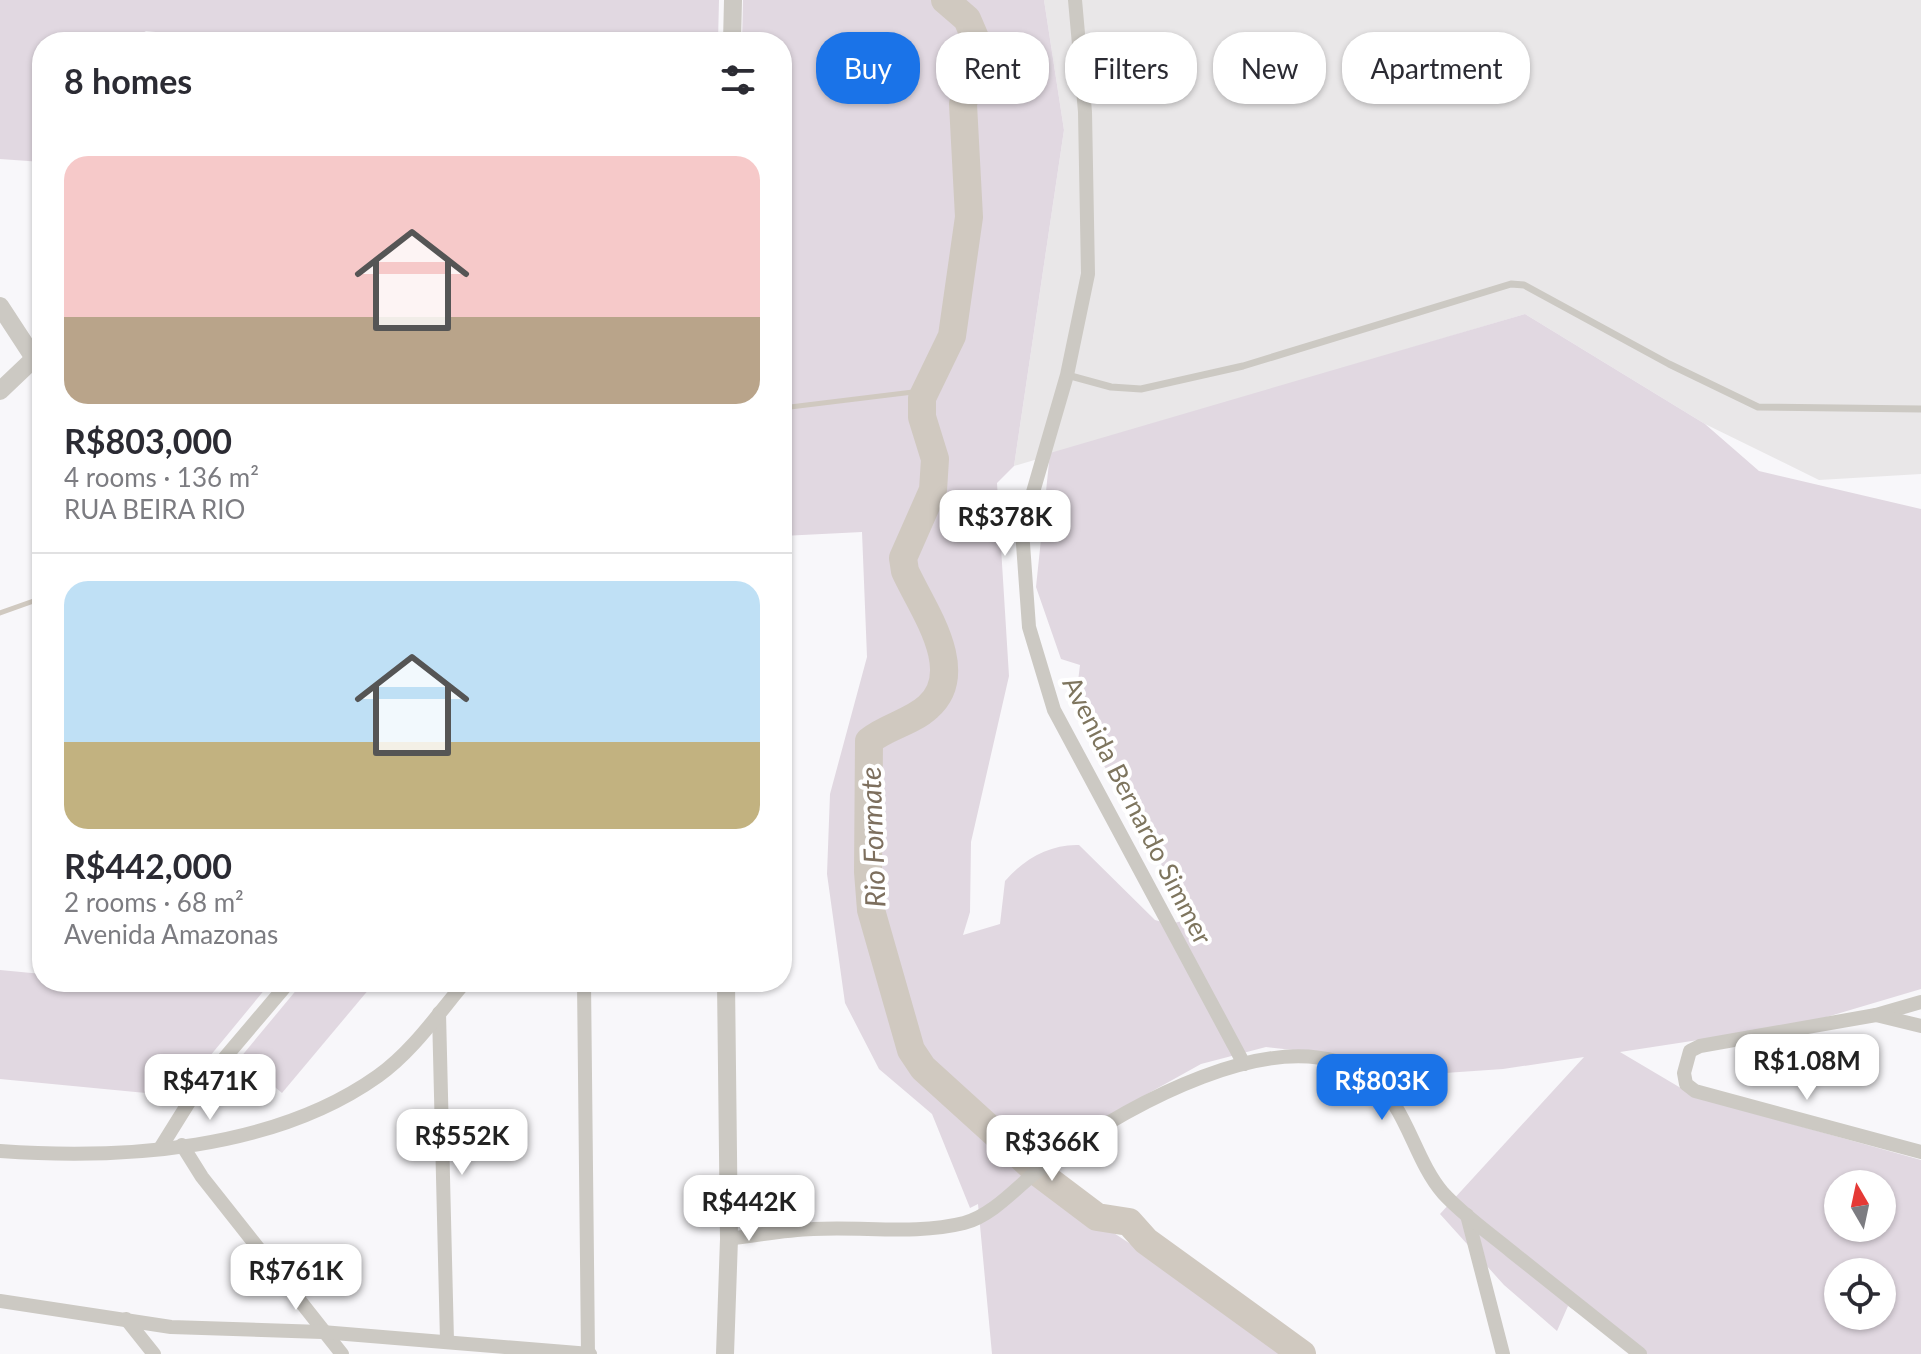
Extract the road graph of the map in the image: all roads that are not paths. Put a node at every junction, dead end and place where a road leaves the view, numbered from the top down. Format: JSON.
{"nodes":[{"id":1,"x":733,"y":0,"type":"edge"},
{"id":2,"x":1075,"y":0,"type":"edge"},
{"id":3,"x":732,"y":32,"type":"edge"},
{"id":4,"x":0,"y":306,"type":"edge"},
{"id":5,"x":32,"y":350,"type":"edge"},
{"id":6,"x":32,"y":366,"type":"edge"},
{"id":7,"x":1067,"y":375,"type":"junction"},
{"id":8,"x":0,"y":391,"type":"edge"},
{"id":9,"x":1921,"y":409,"type":"edge"},
{"id":10,"x":281,"y":992,"type":"edge"},
{"id":11,"x":457,"y":992,"type":"edge"},
{"id":12,"x":584,"y":992,"type":"edge"},
{"id":13,"x":726,"y":992,"type":"edge"},
{"id":14,"x":1921,"y":1002,"type":"edge"},
{"id":15,"x":439,"y":1013,"type":"junction"},
{"id":16,"x":1876,"y":1015,"type":"junction"},
{"id":17,"x":1921,"y":1026,"type":"edge"},
{"id":18,"x":1244,"y":1064,"type":"junction"},
{"id":19,"x":182,"y":1145,"type":"junction"},
{"id":20,"x":161,"y":1147,"type":"junction"},
{"id":21,"x":0,"y":1151,"type":"edge"},
{"id":22,"x":1921,"y":1152,"type":"edge"},
{"id":23,"x":1467,"y":1215,"type":"junction"},
{"id":24,"x":729,"y":1239,"type":"junction"},
{"id":25,"x":0,"y":1301,"type":"edge"},
{"id":26,"x":126,"y":1319,"type":"junction"},
{"id":27,"x":322,"y":1332,"type":"junction"},
{"id":28,"x":447,"y":1341,"type":"junction"},
{"id":29,"x":154,"y":1354,"type":"edge"},
{"id":30,"x":342,"y":1354,"type":"edge"},
{"id":31,"x":589,"y":1354,"type":"edge"},
{"id":32,"x":725,"y":1354,"type":"edge"},
{"id":33,"x":1503,"y":1354,"type":"edge"},
{"id":34,"x":1640,"y":1354,"type":"edge"}],
"edges":[{"from":1,"to":3,"type":"street"},
{"from":2,"to":7,"type":"street","name":"Avenida Bernardo Simmer"},
{"from":4,"to":5,"type":"street"},
{"from":6,"to":8,"type":"street"},
{"from":7,"to":9,"type":"lane"},
{"from":7,"to":18,"type":"street","name":"Avenida Bernardo Simmer"},
{"from":10,"to":20,"type":"street"},
{"from":11,"to":15,"type":"street"},
{"from":12,"to":31,"type":"street"},
{"from":13,"to":24,"type":"street"},
{"from":14,"to":16,"type":"street"},
{"from":15,"to":19,"type":"street"},
{"from":15,"to":28,"type":"street"},
{"from":16,"to":17,"type":"street"},
{"from":16,"to":22,"type":"street"},
{"from":18,"to":23,"type":"street"},
{"from":18,"to":24,"type":"street"},
{"from":19,"to":20,"type":"street"},
{"from":19,"to":27,"type":"street"},
{"from":20,"to":21,"type":"street"},
{"from":23,"to":33,"type":"street"},
{"from":23,"to":34,"type":"street"},
{"from":24,"to":32,"type":"street"},
{"from":25,"to":26,"type":"street"},
{"from":26,"to":27,"type":"street"},
{"from":26,"to":29,"type":"street"},
{"from":27,"to":28,"type":"street"},
{"from":27,"to":30,"type":"street"},
{"from":28,"to":31,"type":"street"}]}
